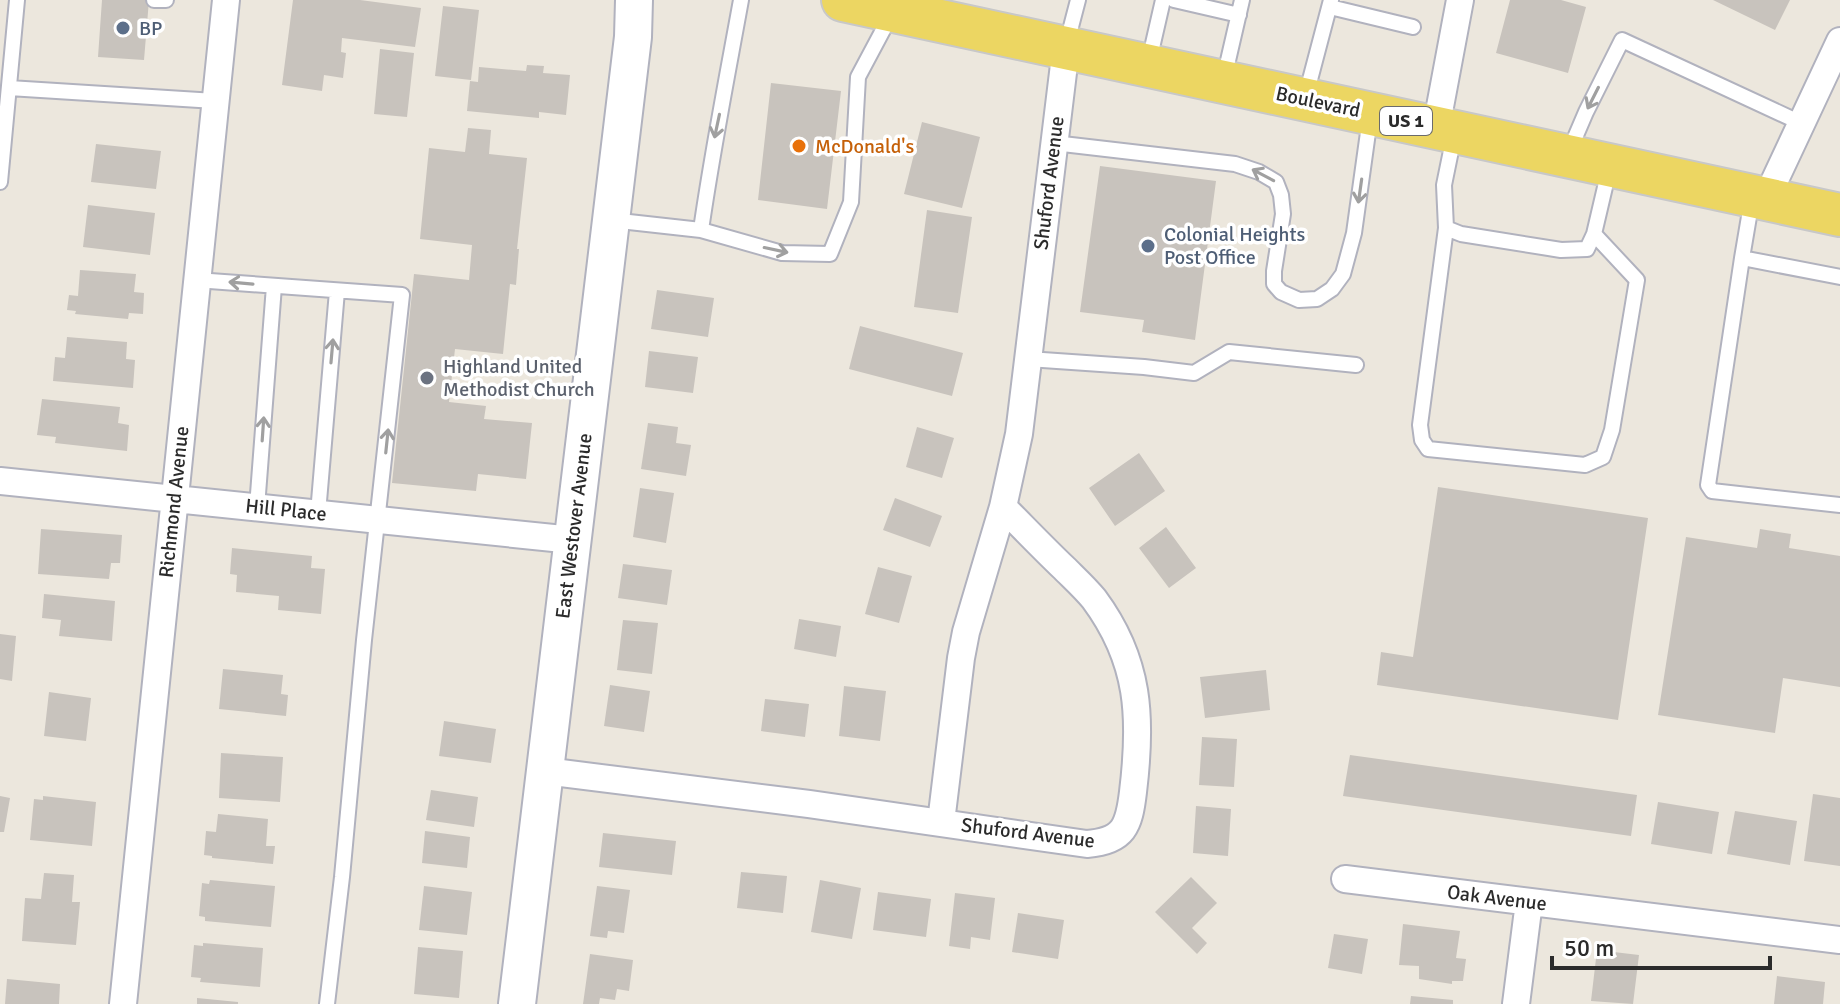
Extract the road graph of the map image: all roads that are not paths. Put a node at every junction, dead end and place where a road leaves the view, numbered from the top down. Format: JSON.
{"nodes":[{"id":1,"x":17,"y":0,"type":"edge"},
{"id":2,"x":154,"y":0,"type":"edge"},
{"id":3,"x":166,"y":0,"type":"edge"},
{"id":4,"x":226,"y":0,"type":"edge"},
{"id":5,"x":634,"y":0,"type":"edge"},
{"id":6,"x":741,"y":0,"type":"edge"},
{"id":7,"x":843,"y":0,"type":"edge"},
{"id":8,"x":1078,"y":0,"type":"edge"},
{"id":9,"x":1163,"y":0,"type":"edge"},
{"id":10,"x":1174,"y":0,"type":"edge"},
{"id":11,"x":1460,"y":0,"type":"edge"},
{"id":12,"x":1330,"y":3,"type":"edge"},
{"id":13,"x":1240,"y":8,"type":"edge"},
{"id":14,"x":893,"y":11,"type":"junction"},
{"id":15,"x":956,"y":12,"type":"edge"},
{"id":16,"x":1413,"y":27,"type":"dead end"},
{"id":17,"x":1840,"y":41,"type":"edge"},
{"id":18,"x":1066,"y":48,"type":"junction"},
{"id":19,"x":1148,"y":66,"type":"junction"},
{"id":20,"x":1223,"y":82,"type":"junction"},
{"id":21,"x":9,"y":88,"type":"junction"},
{"id":22,"x":1305,"y":100,"type":"junction"},
{"id":23,"x":215,"y":101,"type":"junction"},
{"id":24,"x":1371,"y":114,"type":"junction"},
{"id":25,"x":1801,"y":123,"type":"junction"},
{"id":26,"x":1445,"y":130,"type":"junction"},
{"id":27,"x":1054,"y":143,"type":"junction"},
{"id":28,"x":1567,"y":156,"type":"junction"},
{"id":29,"x":1610,"y":165,"type":"junction"},
{"id":30,"x":0,"y":182,"type":"edge"},
{"id":31,"x":1759,"y":198,"type":"junction"},
{"id":32,"x":1840,"y":215,"type":"edge"},
{"id":33,"x":611,"y":220,"type":"junction"},
{"id":34,"x":1446,"y":228,"type":"junction"},
{"id":35,"x":701,"y":230,"type":"junction"},
{"id":36,"x":1594,"y":234,"type":"junction"},
{"id":37,"x":1742,"y":258,"type":"junction"},
{"id":38,"x":1840,"y":277,"type":"edge"},
{"id":39,"x":196,"y":280,"type":"junction"},
{"id":40,"x":274,"y":286,"type":"junction"},
{"id":41,"x":337,"y":291,"type":"junction"},
{"id":42,"x":1028,"y":359,"type":"junction"},
{"id":43,"x":1356,"y":365,"type":"dead end"},
{"id":44,"x":0,"y":481,"type":"edge"},
{"id":45,"x":174,"y":499,"type":"junction"},
{"id":46,"x":1840,"y":505,"type":"edge"},
{"id":47,"x":257,"y":507,"type":"junction"},
{"id":48,"x":1003,"y":507,"type":"junction"},
{"id":49,"x":318,"y":513,"type":"junction"},
{"id":50,"x":379,"y":519,"type":"junction"},
{"id":51,"x":573,"y":540,"type":"junction"},
{"id":52,"x":545,"y":771,"type":"junction"},
{"id":53,"x":941,"y":822,"type":"junction"},
{"id":54,"x":1345,"y":879,"type":"dead end"},
{"id":55,"x":1529,"y":902,"type":"junction"},
{"id":56,"x":1840,"y":940,"type":"edge"},
{"id":57,"x":123,"y":1004,"type":"edge"},
{"id":58,"x":327,"y":1004,"type":"edge"},
{"id":59,"x":517,"y":1004,"type":"edge"},
{"id":60,"x":1516,"y":1004,"type":"edge"}],
"edges":[{"from":1,"to":21,"type":"lane"},
{"from":2,"to":3,"type":"lane"},
{"from":4,"to":23,"type":"street","name":"Richmond Avenue"},
{"from":5,"to":33,"type":"main road","name":"East Westover Avenue"},
{"from":6,"to":35,"type":"lane","one_way":true},
{"from":7,"to":14,"type":"main road","name":"Boulevard","number":"US 1"},
{"from":8,"to":18,"type":"lane"},
{"from":9,"to":19,"type":"lane"},
{"from":10,"to":13,"type":"lane"},
{"from":11,"to":26,"type":"street"},
{"from":12,"to":16,"type":"lane"},
{"from":12,"to":22,"type":"lane"},
{"from":13,"to":20,"type":"lane"},
{"from":14,"to":15,"type":"main road","name":"Boulevard","number":"US 1"},
{"from":35,"to":14,"type":"lane","one_way":true},
{"from":15,"to":18,"type":"main road","name":"Boulevard","number":"US 1"},
{"from":17,"to":25,"type":"street"},
{"from":18,"to":19,"type":"main road","name":"Boulevard","number":"US 1"},
{"from":18,"to":27,"type":"street","name":"Shuford Avenue"},
{"from":19,"to":20,"type":"main road","name":"Boulevard","number":"US 1"},
{"from":20,"to":22,"type":"main road","name":"Boulevard","number":"US 1"},
{"from":21,"to":23,"type":"lane"},
{"from":21,"to":30,"type":"lane"},
{"from":22,"to":24,"type":"main road","name":"Boulevard","number":"US 1"},
{"from":23,"to":39,"type":"street","name":"Richmond Avenue"},
{"from":24,"to":26,"type":"main road","name":"Boulevard","number":"US 1"},
{"from":24,"to":27,"type":"lane","one_way":true},
{"from":25,"to":28,"type":"lane","one_way":true},
{"from":25,"to":31,"type":"street"},
{"from":26,"to":28,"type":"main road","name":"Boulevard","number":"US 1"},
{"from":26,"to":34,"type":"lane"},
{"from":27,"to":42,"type":"street","name":"Shuford Avenue"},
{"from":28,"to":29,"type":"main road","name":"Boulevard","number":"US 1"},
{"from":29,"to":31,"type":"main road","name":"Boulevard","number":"US 1"},
{"from":29,"to":36,"type":"lane"},
{"from":31,"to":32,"type":"main road","name":"Boulevard","number":"US 1"},
{"from":31,"to":37,"type":"lane"},
{"from":33,"to":35,"type":"lane"},
{"from":33,"to":51,"type":"main road","name":"East Westover Avenue"},
{"from":34,"to":36,"type":"lane"},
{"from":34,"to":36,"type":"lane"},
{"from":37,"to":38,"type":"lane"},
{"from":37,"to":46,"type":"lane"},
{"from":40,"to":39,"type":"lane","one_way":true},
{"from":39,"to":45,"type":"street","name":"Richmond Avenue"},
{"from":40,"to":41,"type":"lane"},
{"from":47,"to":40,"type":"lane","one_way":true},
{"from":49,"to":41,"type":"lane","one_way":true},
{"from":50,"to":41,"type":"lane","one_way":true},
{"from":42,"to":43,"type":"lane"},
{"from":42,"to":48,"type":"street","name":"Shuford Avenue"},
{"from":44,"to":45,"type":"street","name":"Hill Place"},
{"from":45,"to":47,"type":"street","name":"Hill Place"},
{"from":45,"to":57,"type":"street","name":"Richmond Avenue"},
{"from":47,"to":49,"type":"street","name":"Hill Place"},
{"from":48,"to":53,"type":"street","name":"Shuford Avenue"},
{"from":48,"to":53,"type":"street","name":"Shuford Avenue"},
{"from":49,"to":50,"type":"street","name":"Hill Place"},
{"from":50,"to":51,"type":"street","name":"Hill Place"},
{"from":50,"to":58,"type":"lane"},
{"from":51,"to":52,"type":"main road","name":"East Westover Avenue"},
{"from":52,"to":53,"type":"street","name":"Shuford Avenue"},
{"from":52,"to":59,"type":"main road","name":"East Westover Avenue"},
{"from":54,"to":55,"type":"street","name":"Oak Avenue"},
{"from":55,"to":56,"type":"street","name":"Oak Avenue"},
{"from":55,"to":60,"type":"street"}]}
